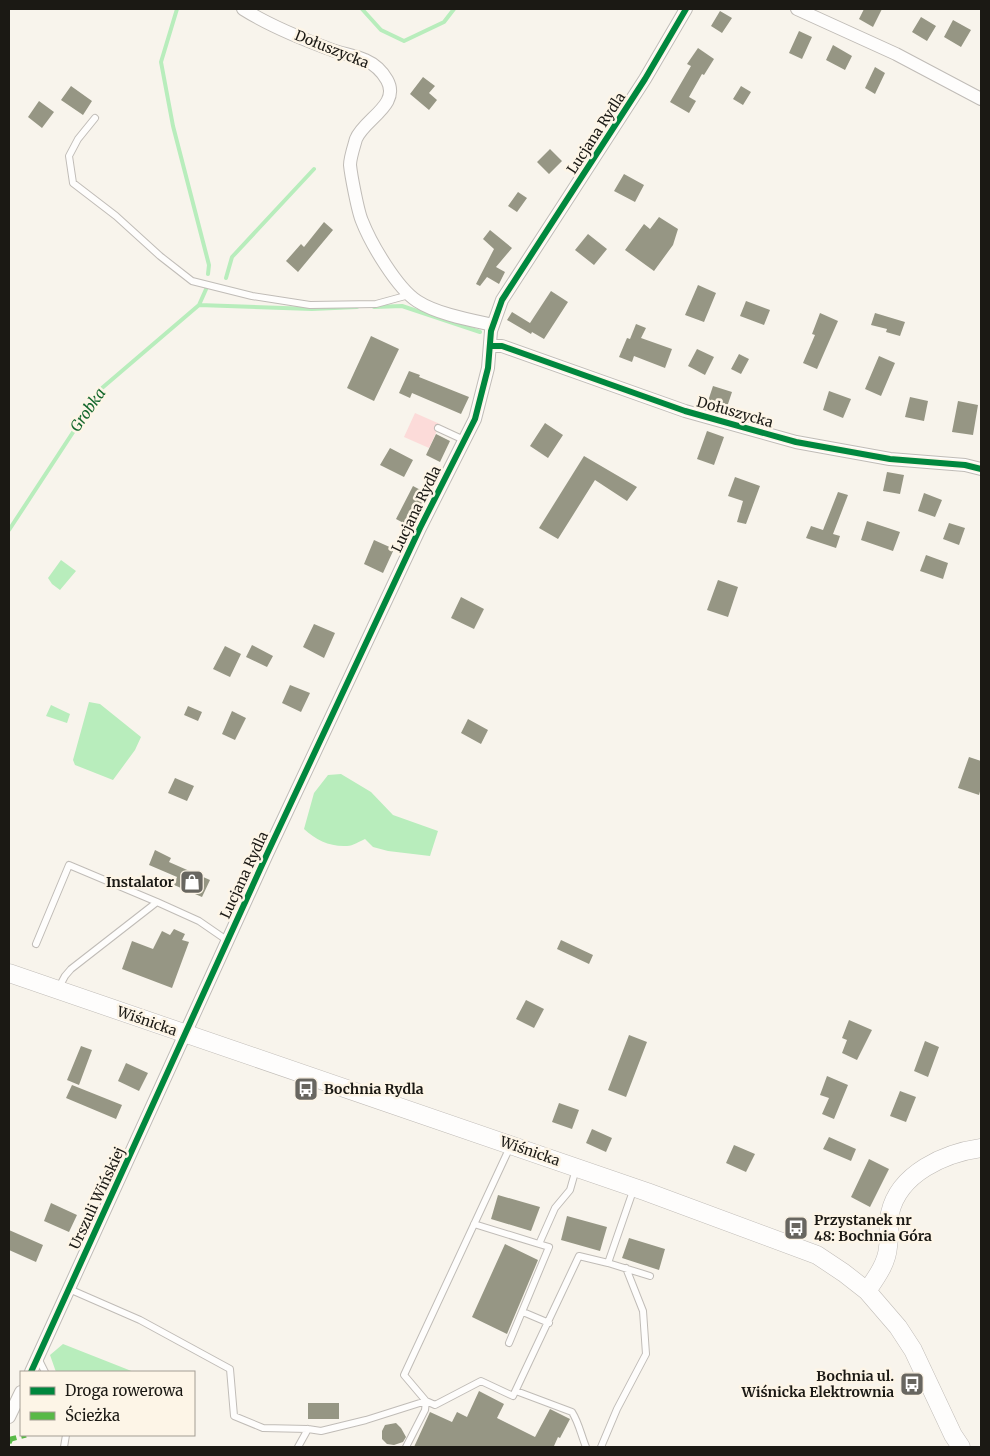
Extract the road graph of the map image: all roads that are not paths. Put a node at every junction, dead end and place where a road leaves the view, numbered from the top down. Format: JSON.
{"nodes":[{"id":1,"x":242,"y":9,"type":"edge"},
{"id":2,"x":686,"y":9,"type":"edge"},
{"id":3,"x":797,"y":9,"type":"edge"},
{"id":4,"x":981,"y":99,"type":"edge"},
{"id":5,"x":95,"y":118,"type":"dead end"},
{"id":6,"x":410,"y":294,"type":"junction"},
{"id":7,"x":493,"y":325,"type":"junction"},
{"id":8,"x":490,"y":346,"type":"junction"},
{"id":9,"x":438,"y":428,"type":"dead end"},
{"id":10,"x":464,"y":440,"type":"junction"},
{"id":11,"x":981,"y":468,"type":"edge"},
{"id":12,"x":157,"y":902,"type":"junction"},
{"id":13,"x":228,"y":941,"type":"junction"},
{"id":14,"x":36,"y":944,"type":"dead end"},
{"id":15,"x":9,"y":973,"type":"edge"},
{"id":16,"x":57,"y":990,"type":"junction"},
{"id":17,"x":186,"y":1034,"type":"junction"},
{"id":18,"x":511,"y":1145,"type":"junction"},
{"id":19,"x":981,"y":1148,"type":"edge"},
{"id":20,"x":577,"y":1168,"type":"junction"},
{"id":21,"x":634,"y":1187,"type":"junction"},
{"id":22,"x":474,"y":1224,"type":"junction"},
{"id":23,"x":539,"y":1244,"type":"junction"},
{"id":24,"x":608,"y":1262,"type":"junction"},
{"id":25,"x":626,"y":1268,"type":"junction"},
{"id":26,"x":650,"y":1276,"type":"dead end"},
{"id":27,"x":69,"y":1289,"type":"junction"},
{"id":28,"x":867,"y":1291,"type":"junction"},
{"id":29,"x":523,"y":1312,"type":"junction"},
{"id":30,"x":548,"y":1323,"type":"junction"},
{"id":31,"x":509,"y":1343,"type":"dead end"},
{"id":32,"x":38,"y":1358,"type":"junction"},
{"id":33,"x":32,"y":1371,"type":"edge"},
{"id":34,"x":44,"y":1371,"type":"edge"},
{"id":35,"x":516,"y":1391,"type":"junction"},
{"id":36,"x":20,"y":1394,"type":"edge"},
{"id":37,"x":426,"y":1401,"type":"junction"},
{"id":38,"x":9,"y":1417,"type":"edge"},
{"id":39,"x":308,"y":1428,"type":"junction"},
{"id":40,"x":298,"y":1447,"type":"edge"},
{"id":41,"x":406,"y":1447,"type":"edge"},
{"id":42,"x":586,"y":1447,"type":"edge"},
{"id":43,"x":601,"y":1447,"type":"edge"},
{"id":44,"x":961,"y":1447,"type":"edge"}],
"edges":[{"from":1,"to":6,"type":"street","name":"Dołuszycka"},
{"from":2,"to":7,"type":"street","name":"Lucjana Rydla"},
{"from":3,"to":4,"type":"street"},
{"from":5,"to":6,"type":"lane"},
{"from":6,"to":7,"type":"street","name":"Dołuszycka"},
{"from":7,"to":8,"type":"street","name":"Lucjana Rydla"},
{"from":8,"to":10,"type":"street","name":"Lucjana Rydla"},
{"from":8,"to":11,"type":"street","name":"Dołuszycka"},
{"from":9,"to":10,"type":"lane"},
{"from":10,"to":13,"type":"street","name":"Lucjana Rydla"},
{"from":12,"to":13,"type":"lane"},
{"from":12,"to":14,"type":"lane"},
{"from":12,"to":16,"type":"lane"},
{"from":13,"to":17,"type":"street","name":"Lucjana Rydla"},
{"from":15,"to":16,"type":"main road","name":"Wiśnicka"},
{"from":16,"to":17,"type":"main road","name":"Wiśnicka"},
{"from":17,"to":18,"type":"main road","name":"Wiśnicka"},
{"from":17,"to":27,"type":"street","name":"Urszuli Wińskiej"},
{"from":18,"to":20,"type":"main road","name":"Wiśnicka"},
{"from":18,"to":22,"type":"lane"},
{"from":19,"to":28,"type":"main road"},
{"from":20,"to":21,"type":"main road","name":"Wiśnicka"},
{"from":20,"to":23,"type":"lane"},
{"from":21,"to":24,"type":"lane"},
{"from":21,"to":28,"type":"main road","name":"Wiśnicka"},
{"from":22,"to":23,"type":"lane"},
{"from":22,"to":37,"type":"lane"},
{"from":23,"to":29,"type":"lane"},
{"from":24,"to":25,"type":"lane"},
{"from":24,"to":30,"type":"lane"},
{"from":25,"to":26,"type":"lane"},
{"from":25,"to":43,"type":"lane"},
{"from":27,"to":32,"type":"street","name":"Urszuli Wińskiej"},
{"from":27,"to":39,"type":"lane"},
{"from":28,"to":44,"type":"main road","name":"Wiśnicka"},
{"from":29,"to":30,"type":"lane"},
{"from":29,"to":31,"type":"lane"},
{"from":30,"to":35,"type":"lane"},
{"from":32,"to":33,"type":"street","name":"Urszuli Wińskiej"},
{"from":32,"to":34,"type":"lane"},
{"from":35,"to":37,"type":"lane"},
{"from":35,"to":42,"type":"lane"},
{"from":36,"to":38,"type":"street"},
{"from":37,"to":39,"type":"lane"},
{"from":37,"to":41,"type":"lane"},
{"from":39,"to":40,"type":"lane"}]}
